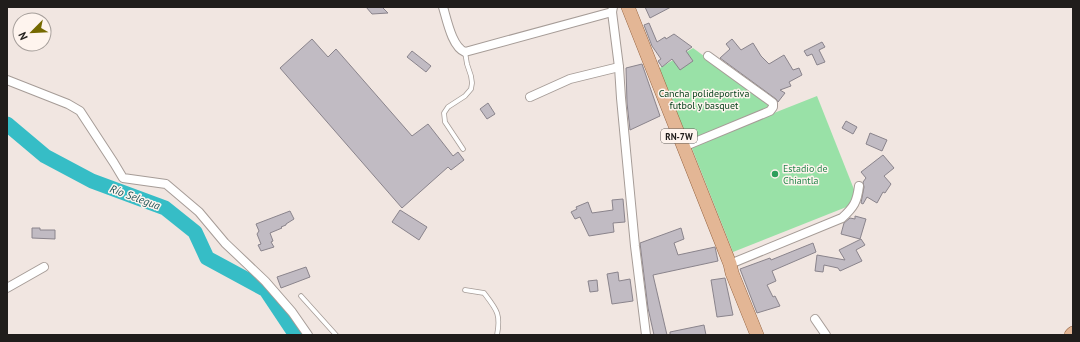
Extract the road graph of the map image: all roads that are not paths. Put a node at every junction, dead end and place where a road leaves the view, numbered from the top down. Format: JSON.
{"nodes":[{"id":1,"x":443,"y":7,"type":"edge"},
{"id":2,"x":628,"y":7,"type":"edge"},
{"id":3,"x":613,"y":9,"type":"edge"},
{"id":4,"x":465,"y":52,"type":"junction"},
{"id":5,"x":708,"y":56,"type":"dead end"},
{"id":6,"x":619,"y":68,"type":"junction"},
{"id":7,"x":7,"y":80,"type":"edge"},
{"id":8,"x":530,"y":97,"type":"dead end"},
{"id":9,"x":683,"y":147,"type":"junction"},
{"id":10,"x":463,"y":149,"type":"dead end"},
{"id":11,"x":859,"y":186,"type":"dead end"},
{"id":12,"x":730,"y":264,"type":"junction"},
{"id":13,"x":44,"y":267,"type":"dead end"},
{"id":14,"x":7,"y":288,"type":"edge"},
{"id":15,"x":464,"y":290,"type":"dead end"},
{"id":16,"x":301,"y":296,"type":"dead end"},
{"id":17,"x":815,"y":319,"type":"dead end"},
{"id":18,"x":760,"y":334,"type":"edge"},
{"id":19,"x":308,"y":335,"type":"edge"},
{"id":20,"x":336,"y":335,"type":"edge"},
{"id":21,"x":497,"y":335,"type":"edge"},
{"id":22,"x":646,"y":335,"type":"edge"},
{"id":23,"x":826,"y":335,"type":"edge"}],
"edges":[{"from":1,"to":4,"type":"street"},
{"from":2,"to":9,"type":"main road","number":"RN-7W"},
{"from":3,"to":4,"type":"street"},
{"from":3,"to":6,"type":"street"},
{"from":4,"to":10,"type":"lane"},
{"from":5,"to":9,"type":"street"},
{"from":6,"to":8,"type":"street"},
{"from":6,"to":22,"type":"street"},
{"from":7,"to":19,"type":"street"},
{"from":9,"to":12,"type":"main road","number":"RN-7W"},
{"from":11,"to":12,"type":"street"},
{"from":12,"to":18,"type":"main road","number":"RN-7W"},
{"from":13,"to":14,"type":"street"},
{"from":15,"to":21,"type":"lane"},
{"from":16,"to":20,"type":"lane"},
{"from":17,"to":23,"type":"street"}]}
